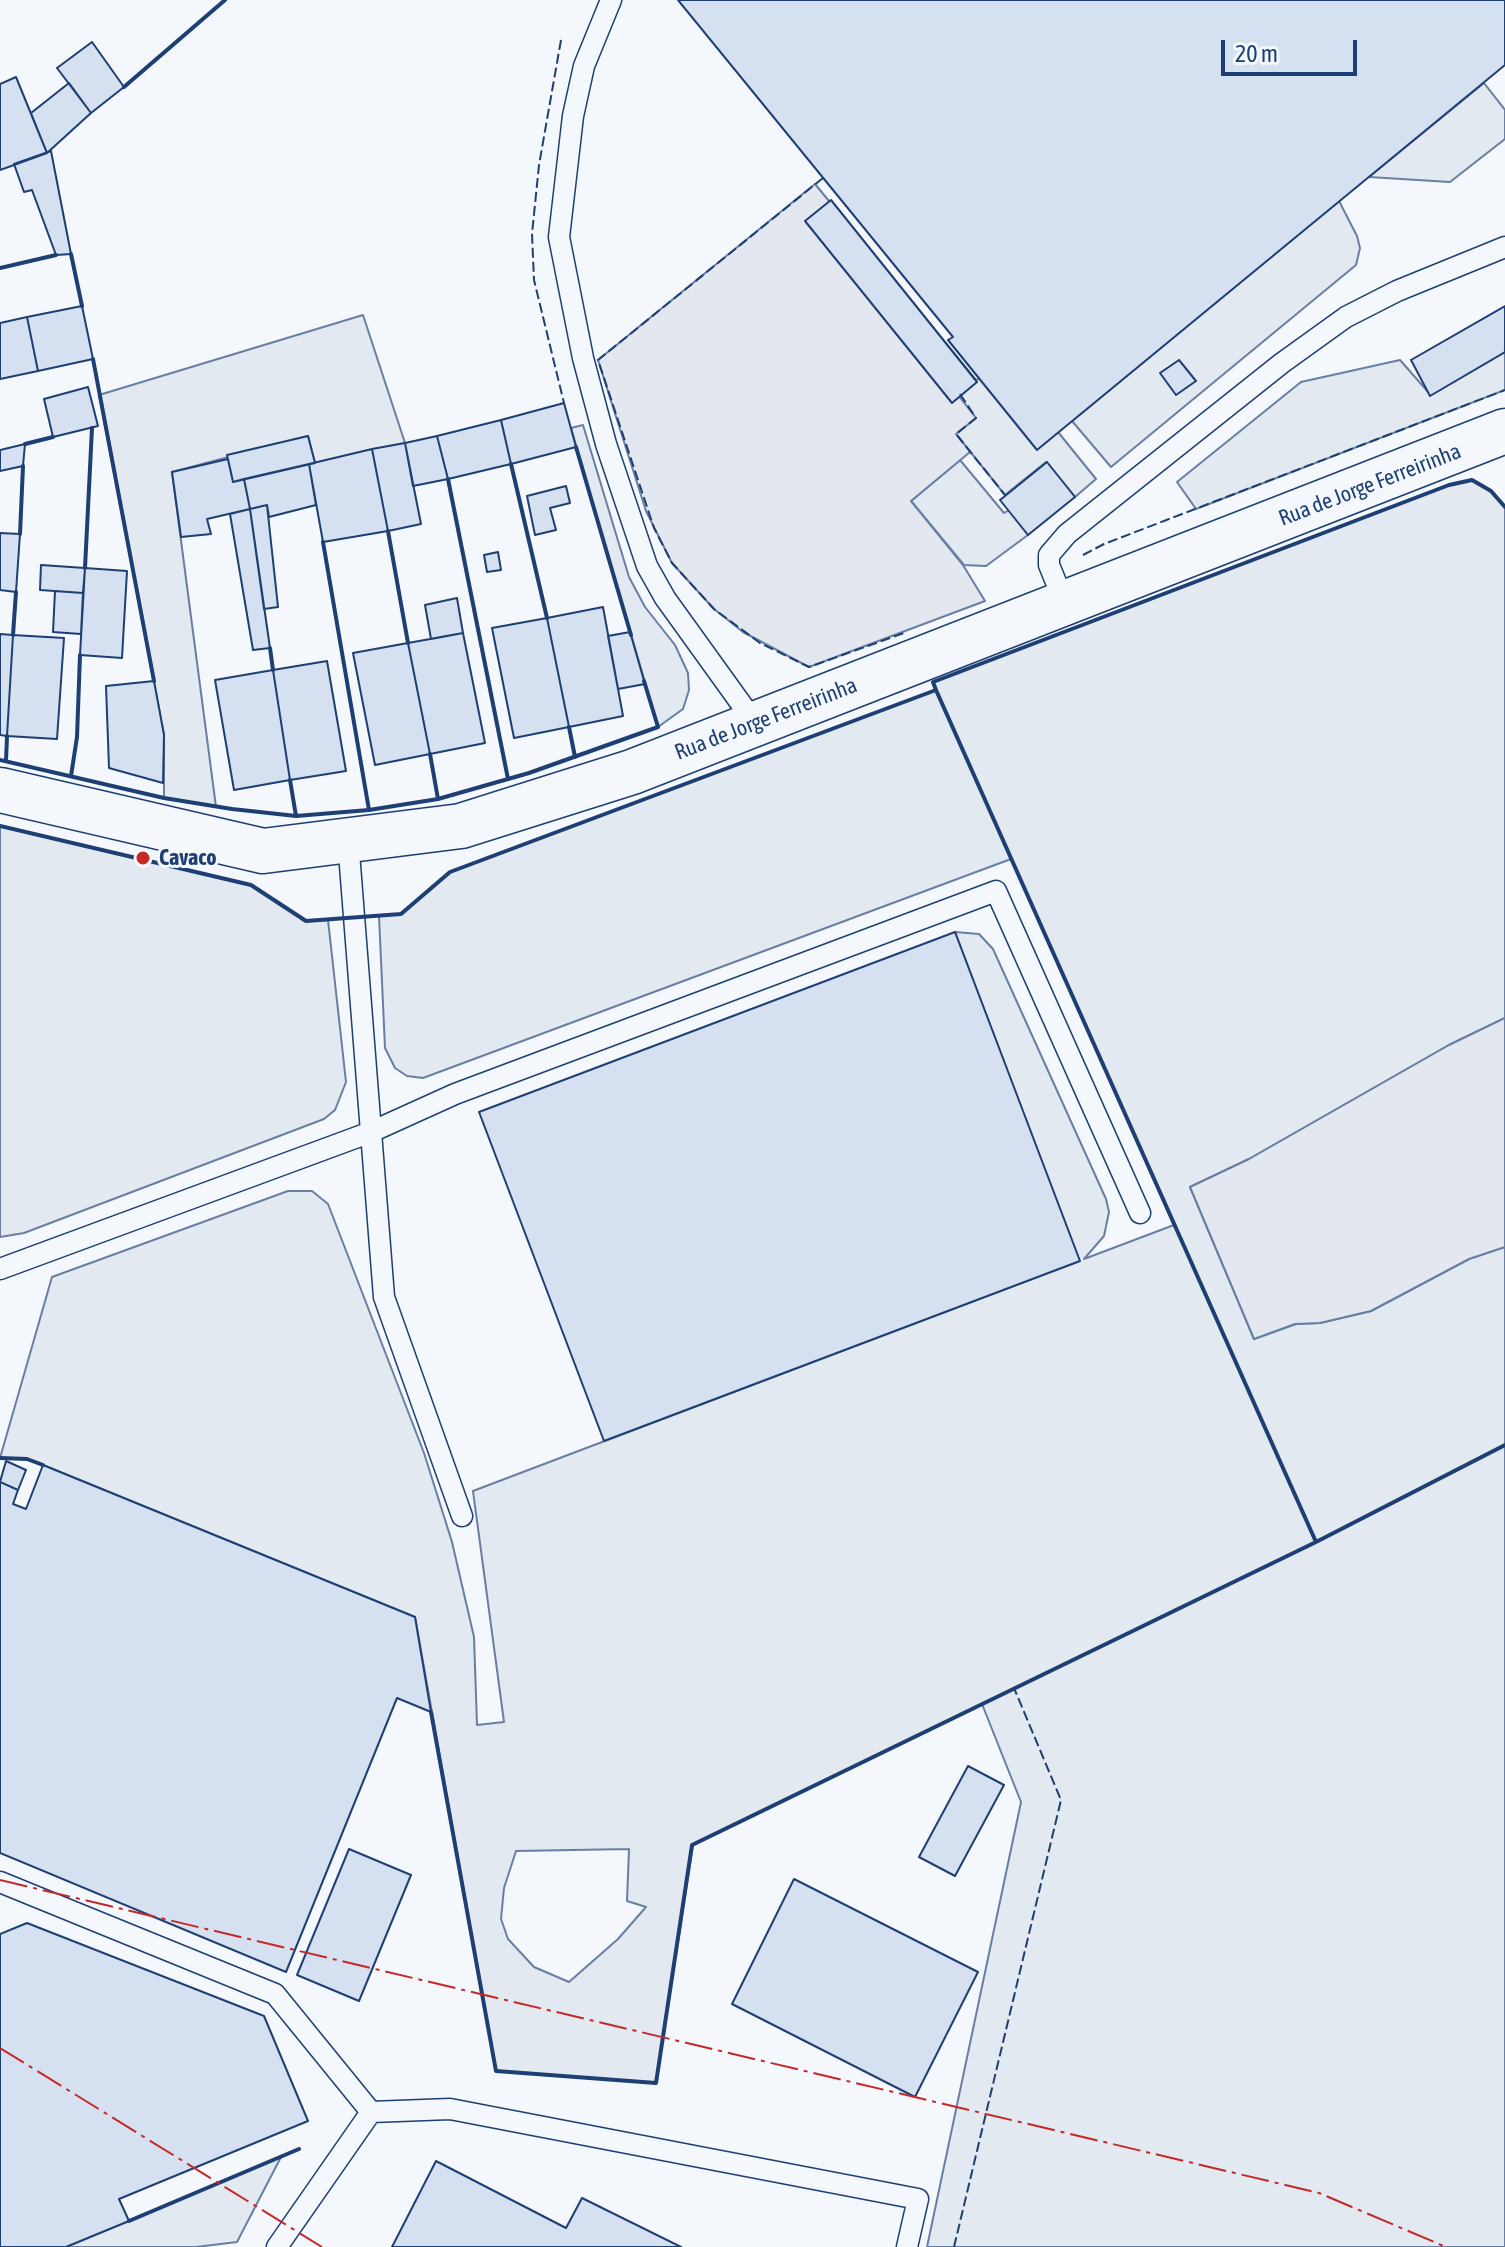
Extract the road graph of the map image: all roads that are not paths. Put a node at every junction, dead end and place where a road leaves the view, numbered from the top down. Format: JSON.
{"nodes":[{"id":1,"x":611,"y":0,"type":"edge"},
{"id":2,"x":1505,"y":247,"type":"edge"},
{"id":3,"x":1505,"y":431,"type":"edge"},
{"id":4,"x":1065,"y":604,"type":"junction"},
{"id":5,"x":755,"y":723,"type":"junction"},
{"id":6,"x":0,"y":790,"type":"edge"},
{"id":7,"x":348,"y":840,"type":"junction"},
{"id":8,"x":371,"y":1132,"type":"junction"},
{"id":9,"x":1140,"y":1213,"type":"dead end"},
{"id":10,"x":0,"y":1269,"type":"edge"},
{"id":11,"x":462,"y":1516,"type":"dead end"},
{"id":12,"x":0,"y":1882,"type":"edge"},
{"id":13,"x":371,"y":2112,"type":"junction"},
{"id":14,"x":277,"y":2247,"type":"edge"},
{"id":15,"x":907,"y":2247,"type":"edge"}],
"edges":[{"from":1,"to":5,"type":"lane"},
{"from":2,"to":4,"type":"lane"},
{"from":3,"to":4,"type":"street","name":"Rua de Jorge Ferreirinha"},
{"from":4,"to":5,"type":"street","name":"Rua de Jorge Ferreirinha"},
{"from":5,"to":7,"type":"street","name":"Rua de Jorge Ferreirinha"},
{"from":6,"to":7,"type":"street","name":"Rua de Jorge Ferreirinha"},
{"from":7,"to":8,"type":"lane"},
{"from":8,"to":9,"type":"lane"},
{"from":8,"to":10,"type":"lane"},
{"from":8,"to":11,"type":"lane"},
{"from":12,"to":13,"type":"lane"},
{"from":13,"to":14,"type":"lane"},
{"from":13,"to":15,"type":"lane"}]}
